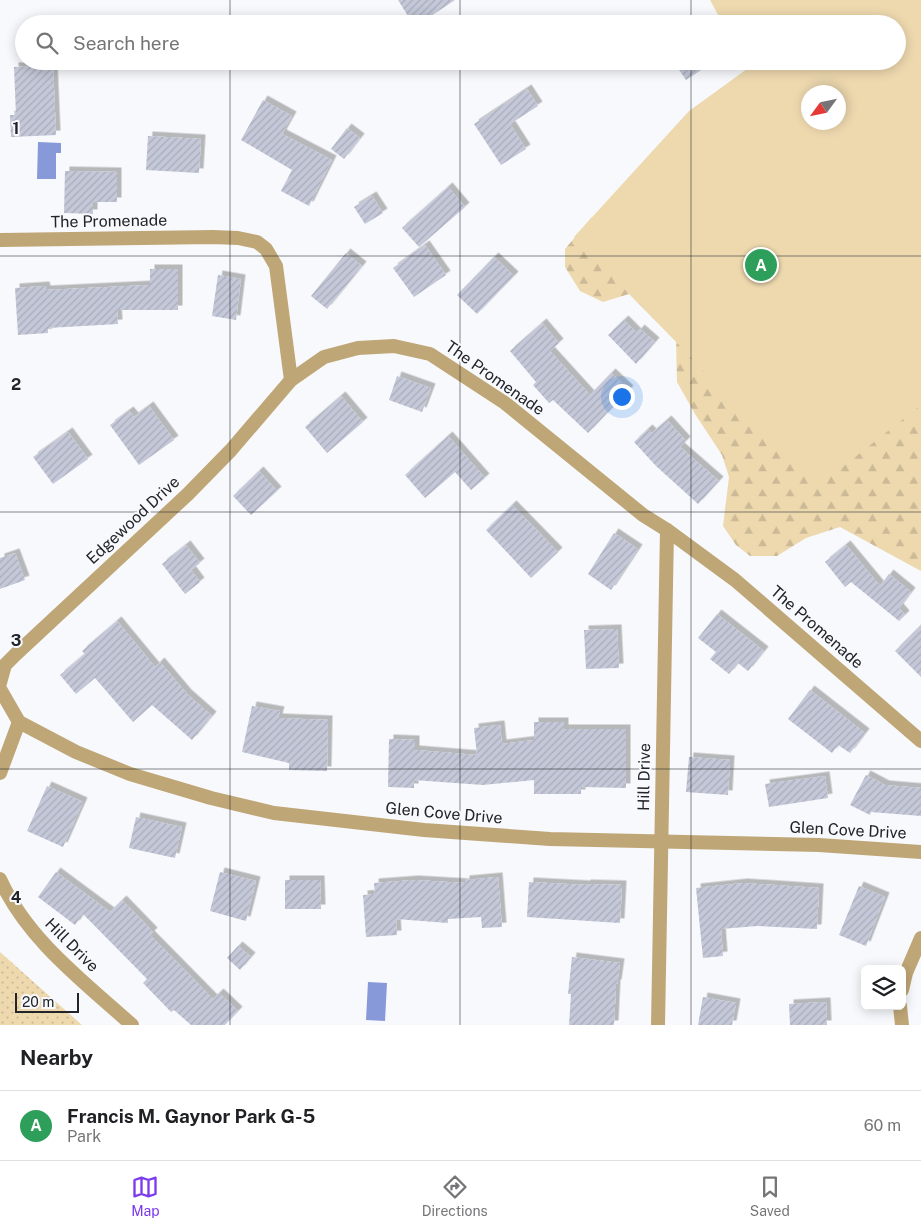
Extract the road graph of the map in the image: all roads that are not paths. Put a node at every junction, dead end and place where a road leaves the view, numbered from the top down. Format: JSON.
{"nodes":[{"id":1,"x":0,"y":240,"type":"edge"},
{"id":2,"x":291,"y":380,"type":"junction"},
{"id":3,"x":667,"y":530,"type":"junction"},
{"id":4,"x":0,"y":683,"type":"edge"},
{"id":5,"x":0,"y":689,"type":"edge"},
{"id":6,"x":19,"y":722,"type":"junction"},
{"id":7,"x":921,"y":741,"type":"edge"},
{"id":8,"x":0,"y":773,"type":"edge"},
{"id":9,"x":660,"y":842,"type":"junction"},
{"id":10,"x":921,"y":852,"type":"edge"},
{"id":11,"x":0,"y":879,"type":"edge"},
{"id":12,"x":921,"y":938,"type":"edge"},
{"id":13,"x":906,"y":973,"type":"edge"},
{"id":14,"x":900,"y":1010,"type":"edge"},
{"id":15,"x":132,"y":1025,"type":"edge"},
{"id":16,"x":658,"y":1025,"type":"edge"},
{"id":17,"x":902,"y":1025,"type":"edge"}],
"edges":[{"from":1,"to":2,"type":"street","name":"The Promenade"},
{"from":2,"to":3,"type":"street","name":"The Promenade"},
{"from":2,"to":4,"type":"street","name":"Edgewood Drive"},
{"from":3,"to":7,"type":"street","name":"The Promenade"},
{"from":3,"to":9,"type":"street","name":"Hill Drive"},
{"from":5,"to":6,"type":"street"},
{"from":6,"to":8,"type":"street"},
{"from":6,"to":9,"type":"street","name":"Glen Cove Drive"},
{"from":9,"to":10,"type":"street","name":"Glen Cove Drive"},
{"from":9,"to":16,"type":"street","name":"Hill Drive"},
{"from":11,"to":15,"type":"street","name":"Hill Drive"},
{"from":12,"to":13,"type":"street"},
{"from":14,"to":17,"type":"street"}]}
